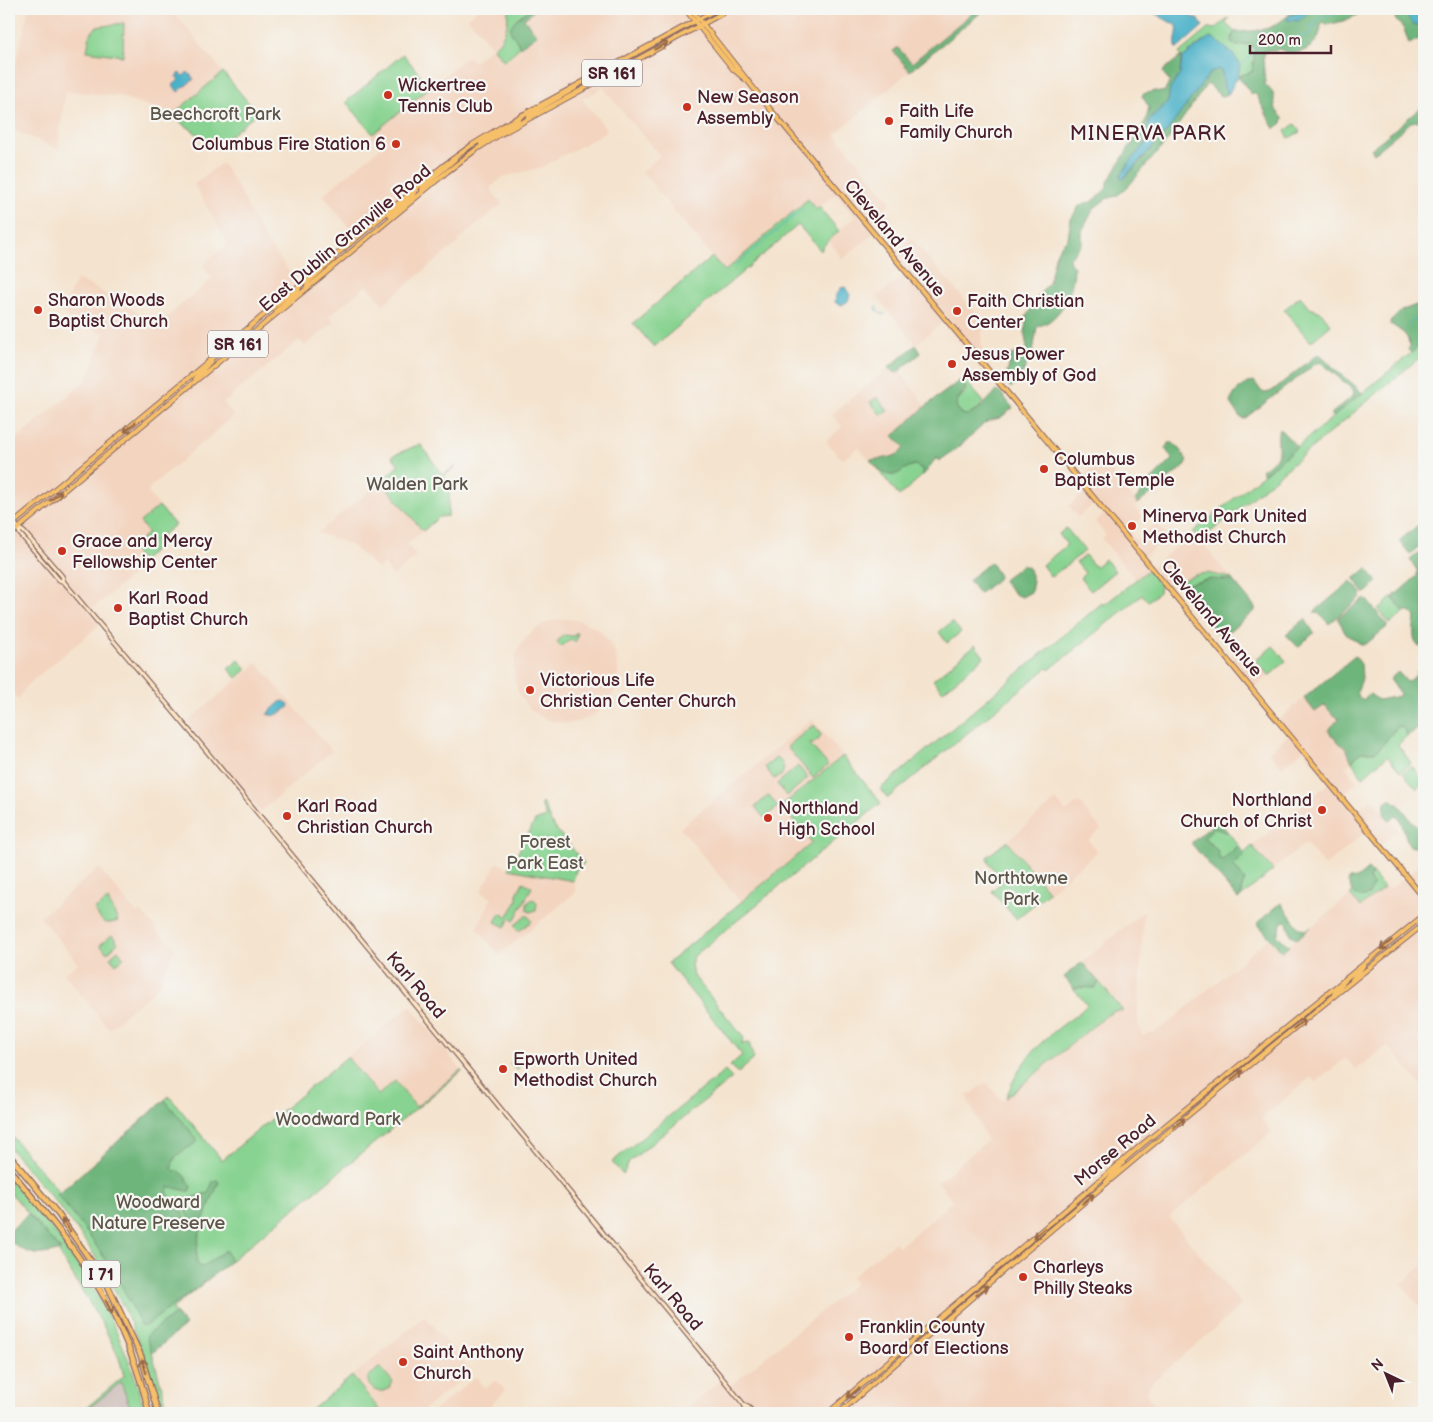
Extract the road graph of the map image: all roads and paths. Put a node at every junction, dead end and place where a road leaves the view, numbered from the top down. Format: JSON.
{"nodes":[{"id":1,"x":685,"y":9,"type":"edge"},
{"id":2,"x":691,"y":9,"type":"edge"},
{"id":3,"x":717,"y":9,"type":"edge"},
{"id":4,"x":730,"y":9,"type":"edge"},
{"id":5,"x":697,"y":20,"type":"junction"},
{"id":6,"x":701,"y":25,"type":"junction"},
{"id":7,"x":589,"y":78,"type":"junction"},
{"id":8,"x":523,"y":114,"type":"junction"},
{"id":9,"x":526,"y":120,"type":"junction"},
{"id":10,"x":472,"y":145,"type":"junction"},
{"id":11,"x":474,"y":151,"type":"junction"},
{"id":12,"x":416,"y":188,"type":"junction"},
{"id":13,"x":420,"y":194,"type":"junction"},
{"id":14,"x":363,"y":241,"type":"junction"},
{"id":15,"x":349,"y":244,"type":"junction"},
{"id":16,"x":300,"y":284,"type":"junction"},
{"id":17,"x":306,"y":290,"type":"junction"},
{"id":18,"x":264,"y":323,"type":"junction"},
{"id":19,"x":220,"y":350,"type":"junction"},
{"id":20,"x":172,"y":401,"type":"junction"},
{"id":21,"x":15,"y":522,"type":"junction"},
{"id":22,"x":9,"y":527,"type":"edge"},
{"id":23,"x":18,"y":528,"type":"junction"},
{"id":24,"x":9,"y":536,"type":"edge"},
{"id":25,"x":1424,"y":898,"type":"edge"},
{"id":26,"x":1424,"y":915,"type":"edge"},
{"id":27,"x":1424,"y":924,"type":"edge"},
{"id":28,"x":1372,"y":957,"type":"junction"},
{"id":29,"x":1346,"y":978,"type":"junction"},
{"id":30,"x":1350,"y":983,"type":"junction"},
{"id":31,"x":1329,"y":1000,"type":"junction"},
{"id":32,"x":9,"y":1155,"type":"edge"},
{"id":33,"x":1123,"y":1161,"type":"junction"},
{"id":34,"x":9,"y":1169,"type":"edge"},
{"id":35,"x":1104,"y":1186,"type":"junction"},
{"id":36,"x":745,"y":1406,"type":"junction"},
{"id":37,"x":149,"y":1413,"type":"edge"},
{"id":38,"x":158,"y":1413,"type":"edge"},
{"id":39,"x":748,"y":1413,"type":"edge"},
{"id":40,"x":754,"y":1413,"type":"edge"},
{"id":41,"x":828,"y":1413,"type":"edge"},
{"id":42,"x":839,"y":1413,"type":"edge"}],
"edges":[{"from":1,"to":5,"type":"main road","name":"Cleveland Avenue"},
{"from":2,"to":5,"type":"main road","name":"Cleveland Avenue"},
{"from":3,"to":5,"type":"main road","name":"East Dublin Granville Road","number":"SR 161"},
{"from":4,"to":6,"type":"main road","name":"East Dublin Granville Road","number":"SR 161"},
{"from":5,"to":6,"type":"main road","name":"Cleveland Avenue"},
{"from":5,"to":7,"type":"main road","name":"East Dublin Granville Road","number":"SR 161"},
{"from":9,"to":6,"type":"main road","name":"East Dublin Granville Road","number":"SR 161","one_way":true},
{"from":6,"to":25,"type":"main road","name":"Cleveland Avenue"},
{"from":7,"to":8,"type":"main road","name":"East Dublin Granville Road","number":"SR 161"},
{"from":7,"to":9,"type":"main road"},
{"from":8,"to":10,"type":"main road","name":"East Dublin Granville Road","number":"SR 161"},
{"from":8,"to":11,"type":"main road"},
{"from":9,"to":11,"type":"main road","name":"East Dublin Granville Road","number":"SR 161"},
{"from":10,"to":12,"type":"main road","name":"East Dublin Granville Road","number":"SR 161"},
{"from":10,"to":13,"type":"main road"},
{"from":11,"to":13,"type":"main road","name":"East Dublin Granville Road","number":"SR 161"},
{"from":12,"to":14,"type":"main road"},
{"from":12,"to":15,"type":"main road","name":"East Dublin Granville Road","number":"SR 161"},
{"from":13,"to":14,"type":"main road","name":"East Dublin Granville Road","number":"SR 161"},
{"from":14,"to":17,"type":"main road","name":"East Dublin Granville Road","number":"SR 161"},
{"from":15,"to":16,"type":"main road","name":"East Dublin Granville Road","number":"SR 161"},
{"from":15,"to":17,"type":"main road"},
{"from":16,"to":18,"type":"main road"},
{"from":16,"to":19,"type":"main road","name":"East Dublin Granville Road","number":"SR 161"},
{"from":17,"to":18,"type":"main road","name":"East Dublin Granville Road","number":"SR 161"},
{"from":18,"to":20,"type":"main road","name":"East Dublin Granville Road","number":"SR 161"},
{"from":19,"to":20,"type":"main road"},
{"from":19,"to":21,"type":"main road","name":"East Dublin Granville Road","number":"SR 161","one_way":true},
{"from":23,"to":20,"type":"main road","name":"East Dublin Granville Road","number":"SR 161","one_way":true},
{"from":21,"to":22,"type":"main road","name":"East Dublin Granville Road","number":"SR 161"},
{"from":21,"to":23,"type":"main road","name":"Karl Road"},
{"from":23,"to":24,"type":"main road","name":"East Dublin Granville Road","number":"SR 161"},
{"from":23,"to":36,"type":"main road","name":"Karl Road"},
{"from":26,"to":28,"type":"main road","name":"Morse Road","one_way":true},
{"from":27,"to":30,"type":"main road","name":"Morse Road"},
{"from":28,"to":29,"type":"main road","name":"Morse Road"},
{"from":28,"to":30,"type":"main road"},
{"from":29,"to":31,"type":"main road"},
{"from":29,"to":33,"type":"main road","name":"Morse Road"},
{"from":30,"to":31,"type":"main road","name":"Morse Road"},
{"from":35,"to":31,"type":"main road","name":"Morse Road","one_way":true},
{"from":38,"to":32,"type":"highway","number":"I 71","one_way":true},
{"from":33,"to":35,"type":"main road"},
{"from":33,"to":41,"type":"main road","name":"Morse Road","one_way":true},
{"from":34,"to":37,"type":"highway","number":"I 71","one_way":true},
{"from":42,"to":35,"type":"main road","name":"Morse Road","one_way":true},
{"from":36,"to":39,"type":"main road","name":"Karl Road"},
{"from":36,"to":40,"type":"main road","name":"Karl Road"}]}
